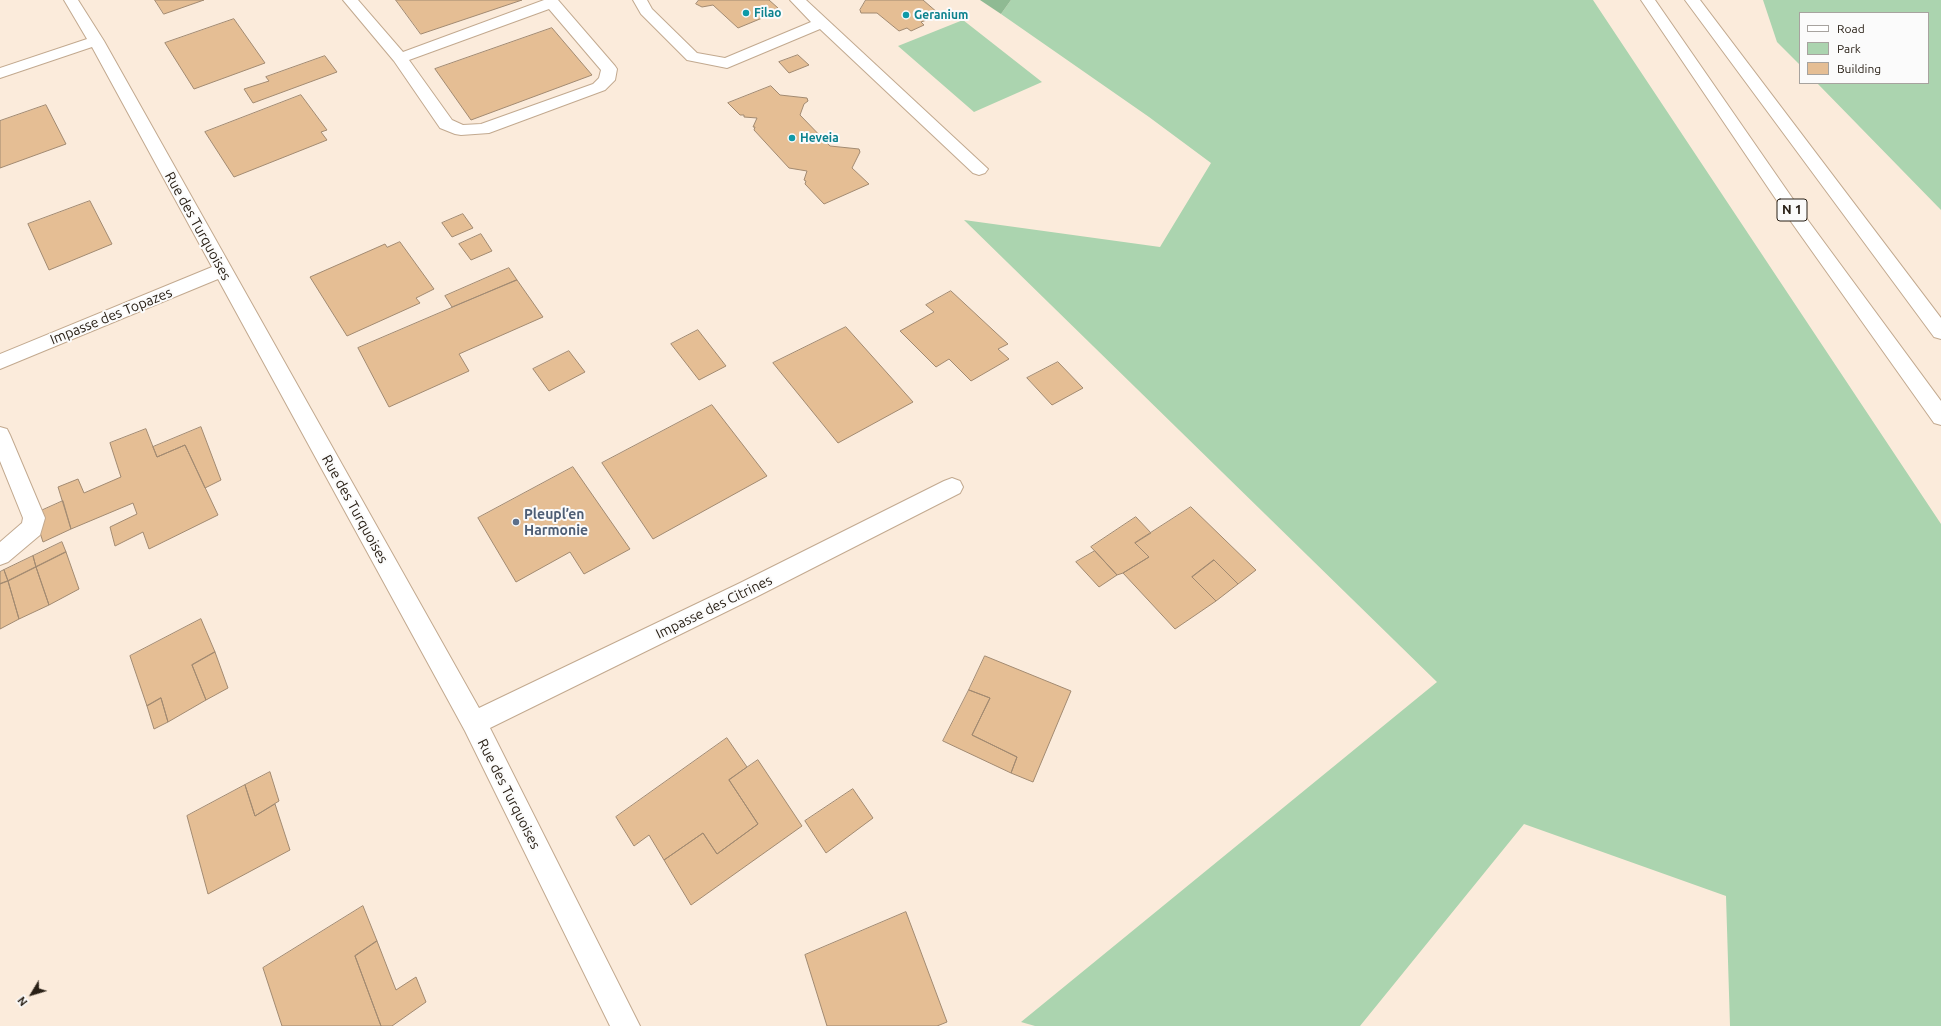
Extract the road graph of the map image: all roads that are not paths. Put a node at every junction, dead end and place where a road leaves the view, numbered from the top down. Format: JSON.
{"nodes":[{"id":1,"x":71,"y":0,"type":"edge"},
{"id":2,"x":640,"y":0,"type":"edge"},
{"id":3,"x":796,"y":0,"type":"edge"},
{"id":4,"x":1648,"y":0,"type":"edge"},
{"id":5,"x":1692,"y":0,"type":"edge"},
{"id":6,"x":353,"y":1,"type":"edge"},
{"id":7,"x":552,"y":1,"type":"edge"},
{"id":8,"x":821,"y":23,"type":"junction"},
{"id":9,"x":96,"y":41,"type":"junction"},
{"id":10,"x":400,"y":58,"type":"junction"},
{"id":11,"x":0,"y":74,"type":"edge"},
{"id":12,"x":979,"y":169,"type":"dead end"},
{"id":13,"x":223,"y":270,"type":"junction"},
{"id":14,"x":1941,"y":332,"type":"edge"},
{"id":15,"x":0,"y":362,"type":"edge"},
{"id":16,"x":1941,"y":417,"type":"edge"},
{"id":17,"x":0,"y":435,"type":"edge"},
{"id":18,"x":952,"y":487,"type":"dead end"},
{"id":19,"x":0,"y":555,"type":"edge"},
{"id":20,"x":474,"y":723,"type":"junction"},
{"id":21,"x":625,"y":1026,"type":"edge"}],
"edges":[{"from":1,"to":9,"type":"street","name":"Rue des Turquoises"},
{"from":2,"to":8,"type":"street"},
{"from":3,"to":8,"type":"street"},
{"from":4,"to":16,"type":"street","number":"N 1"},
{"from":5,"to":14,"type":"street"},
{"from":6,"to":10,"type":"street"},
{"from":7,"to":10,"type":"street"},
{"from":7,"to":10,"type":"street"},
{"from":8,"to":12,"type":"street"},
{"from":9,"to":11,"type":"street"},
{"from":9,"to":13,"type":"street","name":"Rue des Turquoises"},
{"from":13,"to":15,"type":"street","name":"Impasse des Topazes"},
{"from":13,"to":20,"type":"street","name":"Rue des Turquoises"},
{"from":17,"to":19,"type":"street"},
{"from":18,"to":20,"type":"street","name":"Impasse des Citrines"},
{"from":20,"to":21,"type":"street","name":"Rue des Turquoises"}]}
